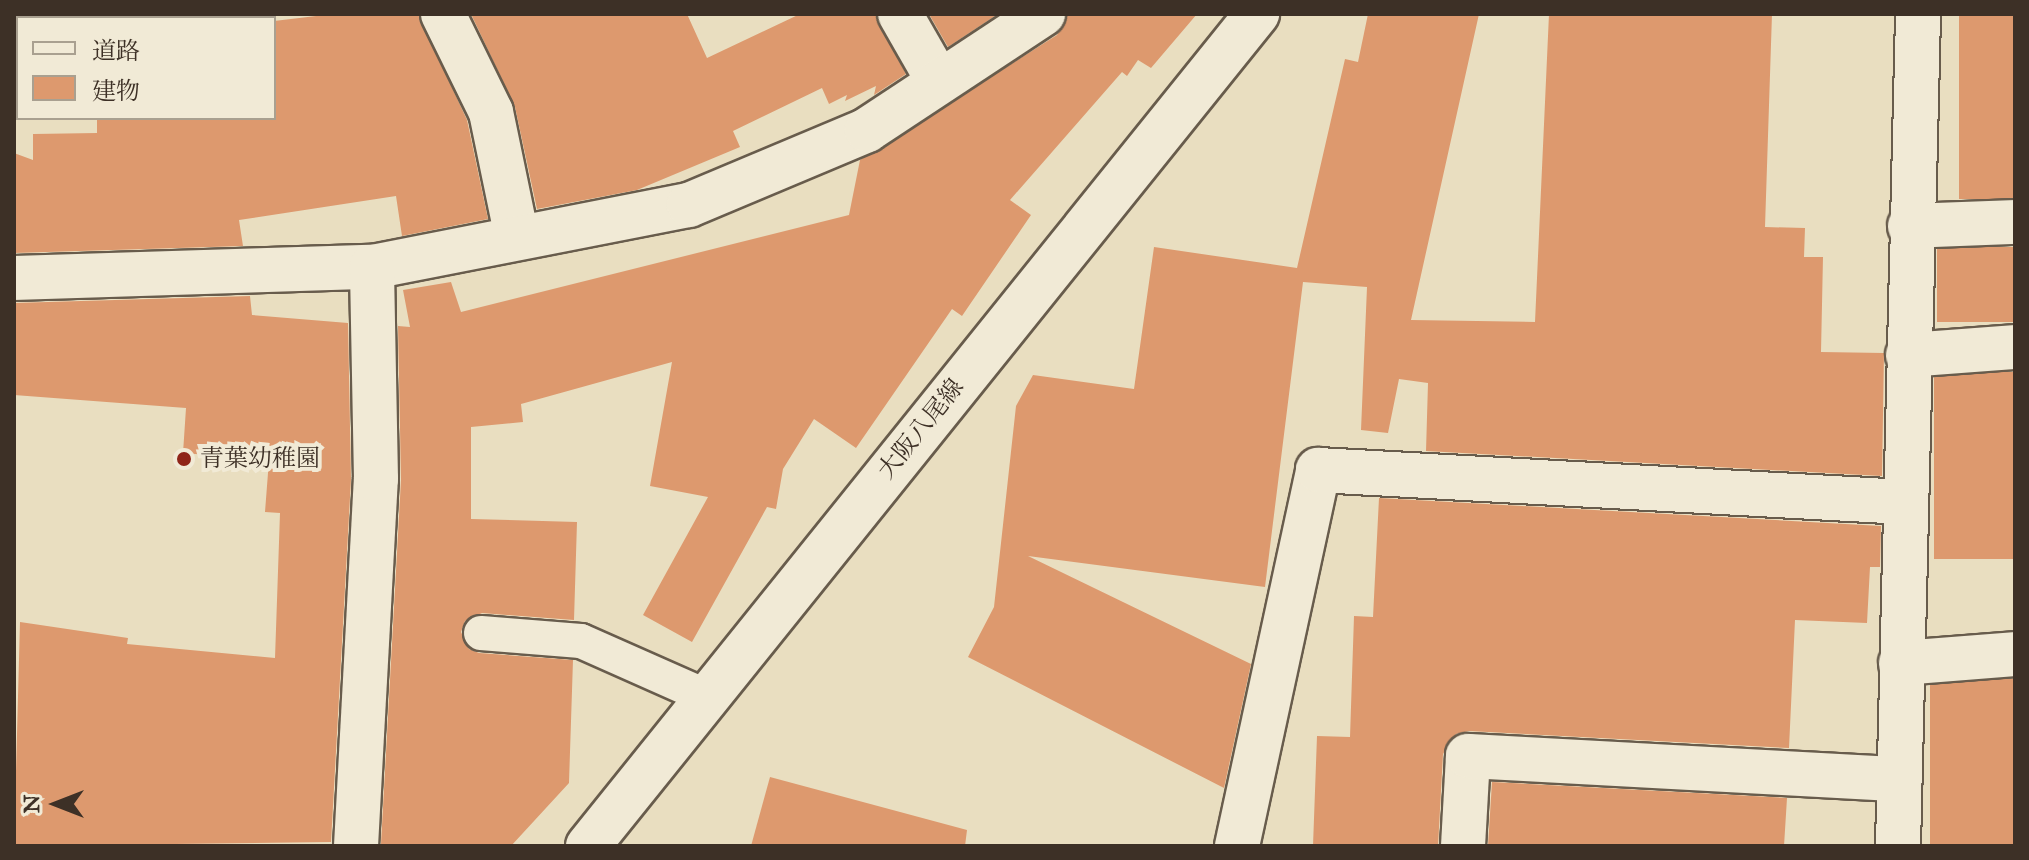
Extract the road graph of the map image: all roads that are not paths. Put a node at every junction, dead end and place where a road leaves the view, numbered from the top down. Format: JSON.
{"nodes":[{"id":1,"x":443,"y":14,"type":"edge"},
{"id":2,"x":900,"y":14,"type":"edge"},
{"id":3,"x":1043,"y":14,"type":"edge"},
{"id":4,"x":1257,"y":14,"type":"edge"},
{"id":5,"x":1918,"y":14,"type":"edge"},
{"id":6,"x":939,"y":82,"type":"junction"},
{"id":7,"x":2015,"y":222,"type":"edge"},
{"id":8,"x":1910,"y":226,"type":"junction"},
{"id":9,"x":517,"y":237,"type":"junction"},
{"id":10,"x":372,"y":267,"type":"junction"},
{"id":11,"x":14,"y":278,"type":"edge"},
{"id":12,"x":2015,"y":347,"type":"edge"},
{"id":13,"x":1908,"y":355,"type":"junction"},
{"id":14,"x":1906,"y":502,"type":"junction"},
{"id":15,"x":481,"y":633,"type":"dead end"},
{"id":16,"x":2015,"y":654,"type":"edge"},
{"id":17,"x":1901,"y":663,"type":"junction"},
{"id":18,"x":705,"y":696,"type":"junction"},
{"id":19,"x":1899,"y":779,"type":"junction"},
{"id":20,"x":356,"y":846,"type":"edge"},
{"id":21,"x":588,"y":846,"type":"edge"},
{"id":22,"x":1237,"y":846,"type":"edge"},
{"id":23,"x":1463,"y":846,"type":"edge"},
{"id":24,"x":1898,"y":846,"type":"edge"}],
"edges":[{"from":1,"to":9,"type":"street"},
{"from":2,"to":6,"type":"street"},
{"from":3,"to":6,"type":"street"},
{"from":4,"to":18,"type":"street","name":"大阪八尾線"},
{"from":5,"to":8,"type":"street"},
{"from":6,"to":9,"type":"street"},
{"from":7,"to":8,"type":"street"},
{"from":8,"to":13,"type":"street"},
{"from":9,"to":10,"type":"street"},
{"from":10,"to":11,"type":"street"},
{"from":10,"to":20,"type":"street"},
{"from":12,"to":13,"type":"street"},
{"from":13,"to":14,"type":"street"},
{"from":14,"to":17,"type":"street"},
{"from":14,"to":22,"type":"street"},
{"from":15,"to":18,"type":"lane"},
{"from":16,"to":17,"type":"street"},
{"from":17,"to":19,"type":"street"},
{"from":18,"to":21,"type":"street","name":"大阪八尾線"},
{"from":19,"to":23,"type":"street"},
{"from":19,"to":24,"type":"street"}]}
